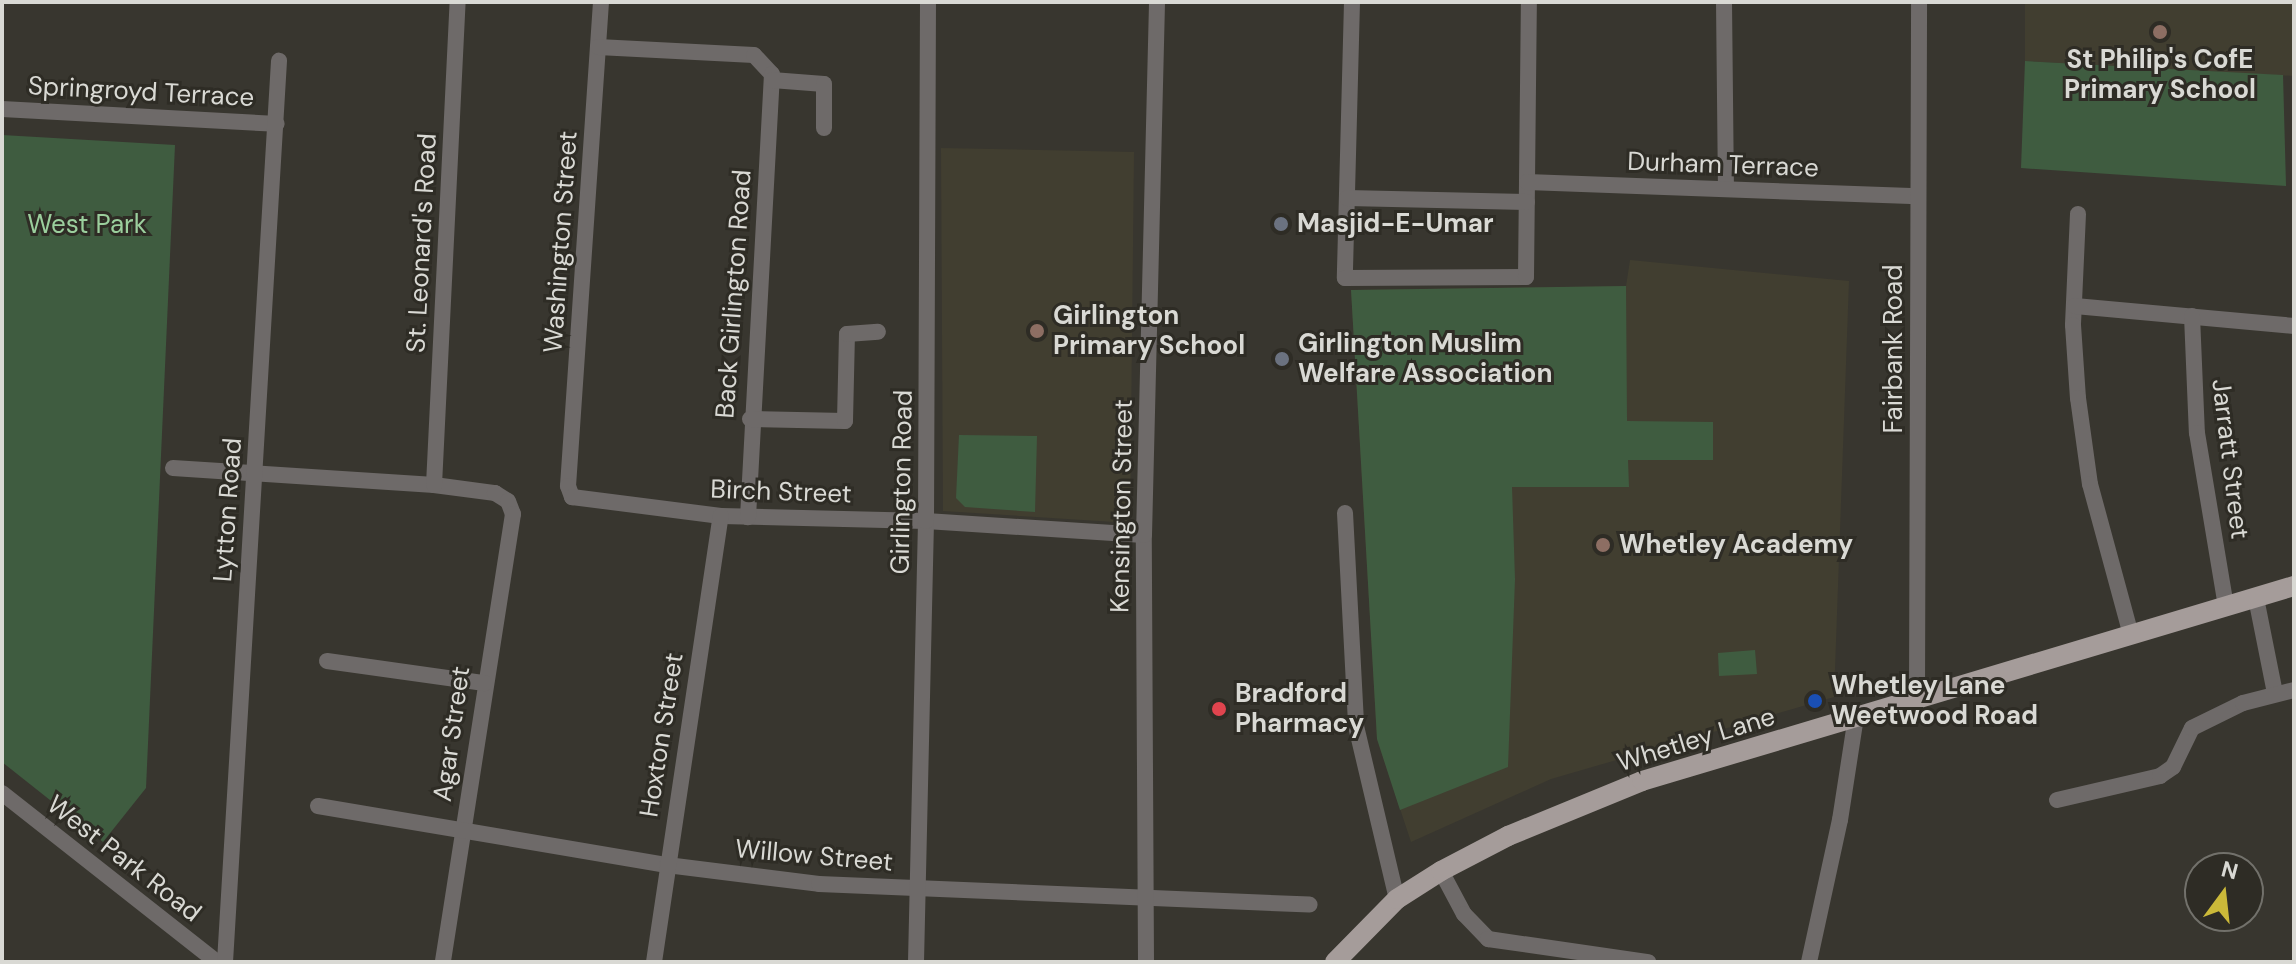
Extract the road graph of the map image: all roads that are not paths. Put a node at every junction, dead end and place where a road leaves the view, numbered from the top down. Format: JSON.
{"nodes":[{"id":1,"x":458,"y":2,"type":"edge"},
{"id":2,"x":601,"y":2,"type":"edge"},
{"id":3,"x":928,"y":2,"type":"edge"},
{"id":4,"x":1157,"y":2,"type":"edge"},
{"id":5,"x":1352,"y":2,"type":"edge"},
{"id":6,"x":1529,"y":2,"type":"edge"},
{"id":7,"x":1724,"y":2,"type":"edge"},
{"id":8,"x":1919,"y":2,"type":"edge"},
{"id":9,"x":598,"y":47,"type":"junction"},
{"id":10,"x":279,"y":61,"type":"dead end"},
{"id":11,"x":772,"y":77,"type":"junction"},
{"id":12,"x":2,"y":109,"type":"edge"},
{"id":13,"x":277,"y":124,"type":"junction"},
{"id":14,"x":824,"y":128,"type":"dead end"},
{"id":15,"x":1527,"y":182,"type":"junction"},
{"id":16,"x":1726,"y":189,"type":"junction"},
{"id":17,"x":1918,"y":196,"type":"junction"},
{"id":18,"x":1347,"y":198,"type":"junction"},
{"id":19,"x":1527,"y":202,"type":"junction"},
{"id":20,"x":2078,"y":214,"type":"dead end"},
{"id":21,"x":2075,"y":306,"type":"junction"},
{"id":22,"x":2192,"y":316,"type":"junction"},
{"id":23,"x":2294,"y":326,"type":"edge"},
{"id":24,"x":878,"y":332,"type":"dead end"},
{"id":25,"x":750,"y":419,"type":"junction"},
{"id":26,"x":173,"y":468,"type":"dead end"},
{"id":27,"x":254,"y":473,"type":"junction"},
{"id":28,"x":434,"y":485,"type":"junction"},
{"id":29,"x":568,"y":486,"type":"joint"},
{"id":30,"x":1345,"y":513,"type":"dead end"},
{"id":31,"x":721,"y":516,"type":"junction"},
{"id":32,"x":748,"y":517,"type":"junction"},
{"id":33,"x":926,"y":521,"type":"junction"},
{"id":34,"x":1144,"y":535,"type":"junction"},
{"id":35,"x":2294,"y":586,"type":"edge"},
{"id":36,"x":2256,"y":598,"type":"junction"},
{"id":37,"x":2226,"y":607,"type":"junction"},
{"id":38,"x":2131,"y":635,"type":"junction"},
{"id":39,"x":327,"y":661,"type":"dead end"},
{"id":40,"x":484,"y":683,"type":"junction"},
{"id":41,"x":2294,"y":690,"type":"edge"},
{"id":42,"x":2275,"y":693,"type":"junction"},
{"id":43,"x":1917,"y":696,"type":"junction"},
{"id":44,"x":1856,"y":717,"type":"junction"},
{"id":45,"x":2,"y":793,"type":"edge"},
{"id":46,"x":2057,"y":800,"type":"dead end"},
{"id":47,"x":318,"y":806,"type":"dead end"},
{"id":48,"x":462,"y":830,"type":"junction"},
{"id":49,"x":667,"y":865,"type":"junction"},
{"id":50,"x":1441,"y":871,"type":"junction"},
{"id":51,"x":918,"y":889,"type":"junction"},
{"id":52,"x":1397,"y":899,"type":"junction"},
{"id":53,"x":1146,"y":902,"type":"junction"},
{"id":54,"x":1310,"y":905,"type":"dead end"},
{"id":55,"x":1601,"y":959,"type":"edge"},
{"id":56,"x":217,"y":962,"type":"edge"},
{"id":57,"x":225,"y":962,"type":"edge"},
{"id":58,"x":443,"y":962,"type":"edge"},
{"id":59,"x":654,"y":962,"type":"edge"},
{"id":60,"x":916,"y":962,"type":"edge"},
{"id":61,"x":1146,"y":962,"type":"edge"},
{"id":62,"x":1335,"y":962,"type":"edge"},
{"id":63,"x":1648,"y":962,"type":"edge"},
{"id":64,"x":1809,"y":962,"type":"edge"}],
"edges":[{"from":1,"to":28,"type":"street","name":"St. Leonard's Road"},
{"from":2,"to":9,"type":"street","name":"Washington Street"},
{"from":3,"to":33,"type":"street","name":"Girlington Road"},
{"from":4,"to":34,"type":"street","name":"Kensington Street"},
{"from":5,"to":18,"type":"street"},
{"from":6,"to":15,"type":"street"},
{"from":7,"to":16,"type":"street"},
{"from":8,"to":17,"type":"street","name":"Fairbank Road"},
{"from":9,"to":11,"type":"street"},
{"from":9,"to":29,"type":"street","name":"Washington Street"},
{"from":10,"to":13,"type":"street","name":"Lytton Road"},
{"from":11,"to":14,"type":"street"},
{"from":11,"to":25,"type":"street","name":"Back Girlington Road"},
{"from":12,"to":13,"type":"street","name":"Springroyd Terrace"},
{"from":13,"to":27,"type":"street","name":"Lytton Road"},
{"from":15,"to":16,"type":"street","name":"Durham Terrace"},
{"from":15,"to":19,"type":"street"},
{"from":16,"to":17,"type":"street","name":"Durham Terrace"},
{"from":17,"to":43,"type":"street","name":"Fairbank Road"},
{"from":18,"to":19,"type":"street"},
{"from":18,"to":19,"type":"street"},
{"from":20,"to":21,"type":"street"},
{"from":21,"to":22,"type":"street"},
{"from":21,"to":38,"type":"street"},
{"from":22,"to":23,"type":"street"},
{"from":22,"to":37,"type":"street","name":"Jarratt Street"},
{"from":24,"to":25,"type":"street"},
{"from":25,"to":32,"type":"street","name":"Back Girlington Road"},
{"from":26,"to":27,"type":"street"},
{"from":27,"to":28,"type":"street"},
{"from":27,"to":57,"type":"street","name":"Lytton Road"},
{"from":28,"to":40,"type":"street","name":"Agar Street"},
{"from":29,"to":31,"type":"street","name":"Birch Street"},
{"from":30,"to":52,"type":"street"},
{"from":31,"to":32,"type":"street","name":"Birch Street"},
{"from":31,"to":49,"type":"street","name":"Hoxton Street"},
{"from":32,"to":33,"type":"street","name":"Birch Street"},
{"from":33,"to":34,"type":"street","name":"Birch Street"},
{"from":33,"to":51,"type":"street","name":"Girlington Road"},
{"from":34,"to":53,"type":"street","name":"Kensington Street"},
{"from":35,"to":36,"type":"main road","name":"Whetley Lane"},
{"from":36,"to":37,"type":"main road","name":"Whetley Lane"},
{"from":36,"to":42,"type":"street"},
{"from":37,"to":38,"type":"main road","name":"Whetley Lane"},
{"from":38,"to":43,"type":"main road","name":"Whetley Lane"},
{"from":39,"to":40,"type":"street"},
{"from":40,"to":48,"type":"street","name":"Agar Street"},
{"from":41,"to":42,"type":"street"},
{"from":42,"to":46,"type":"street"},
{"from":43,"to":44,"type":"main road","name":"Whetley Lane"},
{"from":44,"to":50,"type":"main road","name":"Whetley Lane"},
{"from":44,"to":64,"type":"street"},
{"from":45,"to":56,"type":"street","name":"West Park Road"},
{"from":47,"to":48,"type":"street","name":"Willow Street"},
{"from":48,"to":49,"type":"street","name":"Willow Street"},
{"from":48,"to":58,"type":"street","name":"Agar Street"},
{"from":49,"to":51,"type":"street","name":"Willow Street"},
{"from":49,"to":59,"type":"street","name":"Hoxton Street"},
{"from":50,"to":52,"type":"main road","name":"Whetley Lane"},
{"from":50,"to":55,"type":"street"},
{"from":51,"to":53,"type":"street","name":"Willow Street"},
{"from":51,"to":60,"type":"street","name":"Girlington Road"},
{"from":52,"to":62,"type":"main road","name":"Whetley Lane"},
{"from":53,"to":54,"type":"street","name":"Willow Street"},
{"from":53,"to":61,"type":"street","name":"Kensington Street"},
{"from":55,"to":63,"type":"street"}]}
